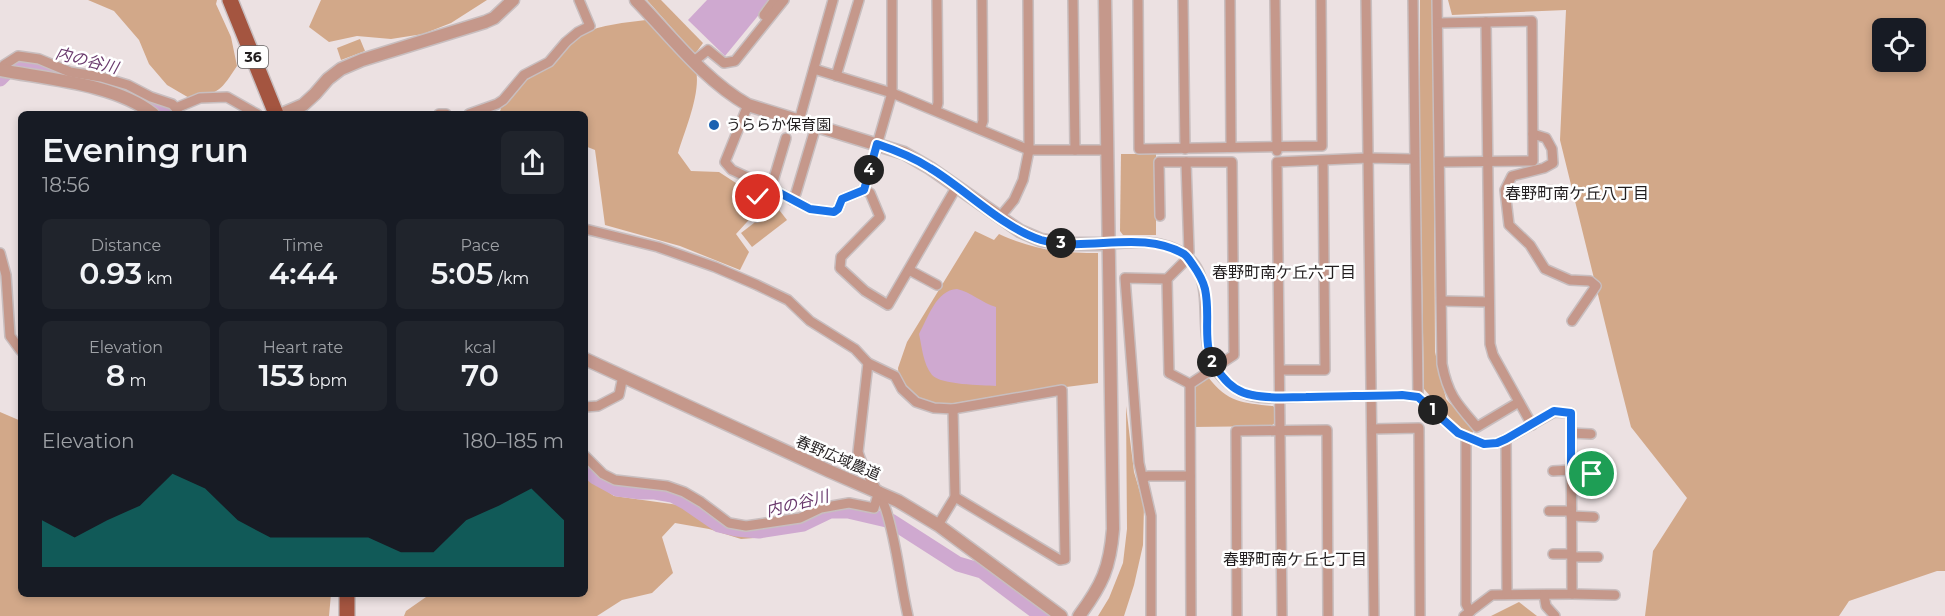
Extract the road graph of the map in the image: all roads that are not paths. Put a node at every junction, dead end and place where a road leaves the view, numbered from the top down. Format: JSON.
{"nodes":[{"id":1,"x":230,"y":0,"type":"edge"},
{"id":2,"x":513,"y":0,"type":"edge"},
{"id":3,"x":579,"y":0,"type":"edge"},
{"id":4,"x":636,"y":0,"type":"edge"},
{"id":5,"x":775,"y":0,"type":"edge"},
{"id":6,"x":784,"y":0,"type":"edge"},
{"id":7,"x":833,"y":0,"type":"edge"},
{"id":8,"x":859,"y":0,"type":"edge"},
{"id":9,"x":892,"y":0,"type":"edge"},
{"id":10,"x":937,"y":0,"type":"edge"},
{"id":11,"x":982,"y":0,"type":"edge"},
{"id":12,"x":1028,"y":0,"type":"edge"},
{"id":13,"x":1073,"y":0,"type":"edge"},
{"id":14,"x":1105,"y":0,"type":"edge"},
{"id":15,"x":1138,"y":0,"type":"edge"},
{"id":16,"x":1183,"y":0,"type":"edge"},
{"id":17,"x":1230,"y":0,"type":"edge"},
{"id":18,"x":1275,"y":0,"type":"edge"},
{"id":19,"x":1321,"y":0,"type":"edge"},
{"id":20,"x":1366,"y":0,"type":"edge"},
{"id":21,"x":1413,"y":0,"type":"edge"},
{"id":22,"x":1437,"y":0,"type":"edge"},
{"id":23,"x":1486,"y":22,"type":"junction"},
{"id":24,"x":1438,"y":23,"type":"junction"},
{"id":25,"x":740,"y":54,"type":"junction"},
{"id":26,"x":694,"y":61,"type":"junction"},
{"id":27,"x":814,"y":69,"type":"junction"},
{"id":28,"x":0,"y":70,"type":"edge"},
{"id":29,"x":836,"y":76,"type":"junction"},
{"id":30,"x":892,"y":93,"type":"junction"},
{"id":31,"x":503,"y":100,"type":"junction"},
{"id":32,"x":748,"y":105,"type":"junction"},
{"id":33,"x":936,"y":110,"type":"junction"},
{"id":34,"x":149,"y":111,"type":"edge"},
{"id":35,"x":177,"y":111,"type":"edge"},
{"id":36,"x":252,"y":111,"type":"edge"},
{"id":37,"x":275,"y":111,"type":"edge"},
{"id":38,"x":289,"y":111,"type":"edge"},
{"id":39,"x":477,"y":111,"type":"edge"},
{"id":40,"x":500,"y":111,"type":"edge"},
{"id":41,"x":799,"y":121,"type":"junction"},
{"id":42,"x":816,"y":126,"type":"junction"},
{"id":43,"x":980,"y":129,"type":"junction"},
{"id":44,"x":1533,"y":135,"type":"junction"},
{"id":45,"x":786,"y":138,"type":"dead end"},
{"id":46,"x":877,"y":144,"type":"junction"},
{"id":47,"x":1232,"y":147,"type":"junction"},
{"id":48,"x":1277,"y":147,"type":"junction"},
{"id":49,"x":1185,"y":149,"type":"junction"},
{"id":50,"x":1029,"y":150,"type":"junction"},
{"id":51,"x":1075,"y":150,"type":"junction"},
{"id":52,"x":1107,"y":150,"type":"junction"},
{"id":53,"x":1368,"y":158,"type":"junction"},
{"id":54,"x":1414,"y":159,"type":"junction"},
{"id":55,"x":1323,"y":161,"type":"junction"},
{"id":56,"x":1186,"y":162,"type":"junction"},
{"id":57,"x":1277,"y":162,"type":"junction"},
{"id":58,"x":1440,"y":162,"type":"junction"},
{"id":59,"x":1488,"y":162,"type":"junction"},
{"id":60,"x":767,"y":186,"type":"junction"},
{"id":61,"x":957,"y":186,"type":"junction"},
{"id":62,"x":864,"y":190,"type":"junction"},
{"id":63,"x":792,"y":200,"type":"junction"},
{"id":64,"x":1160,"y":216,"type":"dead end"},
{"id":65,"x":757,"y":217,"type":"dead end"},
{"id":66,"x":1000,"y":217,"type":"junction"},
{"id":67,"x":588,"y":230,"type":"edge"},
{"id":68,"x":1109,"y":244,"type":"junction"},
{"id":69,"x":0,"y":253,"type":"edge"},
{"id":70,"x":1186,"y":256,"type":"junction"},
{"id":71,"x":909,"y":270,"type":"junction"},
{"id":72,"x":1167,"y":279,"type":"junction"},
{"id":73,"x":937,"y":285,"type":"dead end"},
{"id":74,"x":1442,"y":301,"type":"junction"},
{"id":75,"x":1489,"y":302,"type":"junction"},
{"id":76,"x":1572,"y":321,"type":"dead end"},
{"id":77,"x":5,"y":337,"type":"edge"},
{"id":78,"x":18,"y":348,"type":"edge"},
{"id":79,"x":588,"y":360,"type":"edge"},
{"id":80,"x":868,"y":363,"type":"junction"},
{"id":81,"x":1214,"y":368,"type":"junction"},
{"id":82,"x":1281,"y":370,"type":"junction"},
{"id":83,"x":623,"y":376,"type":"junction"},
{"id":84,"x":1190,"y":384,"type":"junction"},
{"id":85,"x":1372,"y":396,"type":"junction"},
{"id":86,"x":1280,"y":397,"type":"junction"},
{"id":87,"x":1418,"y":397,"type":"junction"},
{"id":88,"x":1519,"y":402,"type":"junction"},
{"id":89,"x":588,"y":407,"type":"edge"},
{"id":90,"x":952,"y":409,"type":"junction"},
{"id":91,"x":1532,"y":425,"type":"junction"},
{"id":92,"x":1372,"y":429,"type":"junction"},
{"id":93,"x":1281,"y":430,"type":"junction"},
{"id":94,"x":1571,"y":433,"type":"junction"},
{"id":95,"x":1591,"y":434,"type":"dead end"},
{"id":96,"x":1466,"y":437,"type":"junction"},
{"id":97,"x":1506,"y":439,"type":"junction"},
{"id":98,"x":588,"y":459,"type":"edge"},
{"id":99,"x":1553,"y":471,"type":"dead end"},
{"id":100,"x":1571,"y":472,"type":"junction"},
{"id":101,"x":1592,"y":474,"type":"dead end"},
{"id":102,"x":1190,"y":476,"type":"junction"},
{"id":103,"x":1143,"y":478,"type":"junction"},
{"id":104,"x":879,"y":491,"type":"junction"},
{"id":105,"x":955,"y":497,"type":"junction"},
{"id":106,"x":1549,"y":511,"type":"dead end"},
{"id":107,"x":1571,"y":514,"type":"junction"},
{"id":108,"x":1594,"y":517,"type":"dead end"},
{"id":109,"x":938,"y":525,"type":"junction"},
{"id":110,"x":1552,"y":554,"type":"dead end"},
{"id":111,"x":1572,"y":555,"type":"junction"},
{"id":112,"x":1598,"y":557,"type":"dead end"},
{"id":113,"x":1506,"y":594,"type":"junction"},
{"id":114,"x":1572,"y":594,"type":"junction"},
{"id":115,"x":1544,"y":595,"type":"junction"},
{"id":116,"x":1615,"y":596,"type":"dead end"},
{"id":117,"x":347,"y":597,"type":"edge"},
{"id":118,"x":1467,"y":614,"type":"edge"},
{"id":119,"x":347,"y":616,"type":"edge"},
{"id":120,"x":908,"y":616,"type":"edge"},
{"id":121,"x":1061,"y":616,"type":"edge"},
{"id":122,"x":1079,"y":616,"type":"edge"},
{"id":123,"x":1151,"y":616,"type":"edge"},
{"id":124,"x":1191,"y":616,"type":"edge"},
{"id":125,"x":1237,"y":616,"type":"edge"},
{"id":126,"x":1282,"y":616,"type":"edge"},
{"id":127,"x":1328,"y":616,"type":"edge"},
{"id":128,"x":1374,"y":616,"type":"edge"},
{"id":129,"x":1420,"y":616,"type":"edge"},
{"id":130,"x":1555,"y":616,"type":"edge"}],
"edges":[{"from":1,"to":37,"type":"main road","number":"36"},
{"from":2,"to":38,"type":"street"},
{"from":3,"to":31,"type":"street"},
{"from":4,"to":26,"type":"street"},
{"from":5,"to":25,"type":"street"},
{"from":6,"to":25,"type":"street"},
{"from":7,"to":27,"type":"street"},
{"from":8,"to":29,"type":"street"},
{"from":9,"to":30,"type":"street"},
{"from":10,"to":33,"type":"street"},
{"from":11,"to":43,"type":"street"},
{"from":12,"to":50,"type":"street"},
{"from":13,"to":51,"type":"street"},
{"from":14,"to":52,"type":"street"},
{"from":15,"to":49,"type":"street"},
{"from":16,"to":49,"type":"street"},
{"from":17,"to":47,"type":"street"},
{"from":18,"to":48,"type":"street"},
{"from":19,"to":48,"type":"street"},
{"from":20,"to":53,"type":"street"},
{"from":21,"to":54,"type":"street"},
{"from":22,"to":24,"type":"street"},
{"from":23,"to":24,"type":"street"},
{"from":23,"to":44,"type":"street"},
{"from":23,"to":59,"type":"street"},
{"from":24,"to":58,"type":"street"},
{"from":25,"to":26,"type":"street"},
{"from":26,"to":32,"type":"street"},
{"from":27,"to":29,"type":"street"},
{"from":27,"to":41,"type":"street"},
{"from":28,"to":34,"type":"street"},
{"from":28,"to":35,"type":"street"},
{"from":29,"to":30,"type":"street"},
{"from":30,"to":33,"type":"street"},
{"from":30,"to":46,"type":"street"},
{"from":31,"to":39,"type":"street"},
{"from":31,"to":40,"type":"street"},
{"from":32,"to":41,"type":"street"},
{"from":32,"to":60,"type":"street"},
{"from":33,"to":43,"type":"street"},
{"from":35,"to":36,"type":"street"},
{"from":41,"to":42,"type":"street"},
{"from":42,"to":46,"type":"street"},
{"from":42,"to":63,"type":"street"},
{"from":43,"to":50,"type":"street"},
{"from":44,"to":59,"type":"street"},
{"from":44,"to":76,"type":"street"},
{"from":45,"to":60,"type":"street"},
{"from":46,"to":61,"type":"street"},
{"from":46,"to":62,"type":"street"},
{"from":47,"to":48,"type":"street"},
{"from":47,"to":49,"type":"street"},
{"from":48,"to":57,"type":"street"},
{"from":50,"to":51,"type":"street"},
{"from":50,"to":66,"type":"street"},
{"from":51,"to":52,"type":"street"},
{"from":52,"to":68,"type":"street"},
{"from":53,"to":54,"type":"street"},
{"from":53,"to":55,"type":"street"},
{"from":53,"to":85,"type":"street"},
{"from":54,"to":87,"type":"street"},
{"from":55,"to":57,"type":"street"},
{"from":55,"to":82,"type":"street"},
{"from":56,"to":64,"type":"street"},
{"from":56,"to":70,"type":"street"},
{"from":56,"to":81,"type":"street"},
{"from":57,"to":82,"type":"street"},
{"from":58,"to":59,"type":"street"},
{"from":58,"to":74,"type":"street"},
{"from":59,"to":75,"type":"street"},
{"from":60,"to":63,"type":"street"},
{"from":60,"to":65,"type":"street"},
{"from":61,"to":66,"type":"street"},
{"from":61,"to":71,"type":"street"},
{"from":62,"to":63,"type":"street"},
{"from":62,"to":71,"type":"street"},
{"from":66,"to":68,"type":"street"},
{"from":67,"to":80,"type":"street"},
{"from":68,"to":70,"type":"street"},
{"from":68,"to":122,"type":"street"},
{"from":69,"to":77,"type":"street"},
{"from":70,"to":72,"type":"street"},
{"from":70,"to":81,"type":"street"},
{"from":71,"to":73,"type":"street"},
{"from":72,"to":84,"type":"street"},
{"from":72,"to":103,"type":"street"},
{"from":74,"to":75,"type":"street"},
{"from":74,"to":88,"type":"street"},
{"from":75,"to":88,"type":"street"},
{"from":77,"to":78,"type":"street"},
{"from":79,"to":83,"type":"street","name":"春野広域農道"},
{"from":80,"to":90,"type":"street"},
{"from":80,"to":104,"type":"street"},
{"from":81,"to":84,"type":"street"},
{"from":81,"to":86,"type":"street"},
{"from":82,"to":86,"type":"street"},
{"from":83,"to":89,"type":"street"},
{"from":83,"to":104,"type":"street","name":"春野広域農道"},
{"from":84,"to":102,"type":"street"},
{"from":85,"to":86,"type":"street"},
{"from":85,"to":87,"type":"street"},
{"from":85,"to":92,"type":"street"},
{"from":86,"to":93,"type":"street"},
{"from":87,"to":96,"type":"street"},
{"from":88,"to":91,"type":"street"},
{"from":90,"to":105,"type":"street"},
{"from":90,"to":105,"type":"street"},
{"from":91,"to":94,"type":"street"},
{"from":91,"to":97,"type":"street"},
{"from":92,"to":128,"type":"street"},
{"from":92,"to":129,"type":"street"},
{"from":93,"to":125,"type":"street"},
{"from":93,"to":126,"type":"street"},
{"from":93,"to":127,"type":"street"},
{"from":94,"to":95,"type":"street"},
{"from":94,"to":100,"type":"street"},
{"from":96,"to":97,"type":"street"},
{"from":96,"to":118,"type":"street"},
{"from":97,"to":113,"type":"street"},
{"from":98,"to":104,"type":"street"},
{"from":99,"to":100,"type":"street"},
{"from":100,"to":101,"type":"street"},
{"from":100,"to":107,"type":"street"},
{"from":102,"to":103,"type":"street"},
{"from":102,"to":124,"type":"street"},
{"from":103,"to":123,"type":"street"},
{"from":104,"to":109,"type":"street","name":"春野広域農道"},
{"from":104,"to":120,"type":"street"},
{"from":105,"to":109,"type":"street"},
{"from":106,"to":107,"type":"street"},
{"from":107,"to":108,"type":"street"},
{"from":107,"to":111,"type":"street"},
{"from":109,"to":121,"type":"street","name":"春野広域農道"},
{"from":110,"to":111,"type":"street"},
{"from":111,"to":112,"type":"street"},
{"from":111,"to":114,"type":"street"},
{"from":113,"to":115,"type":"street"},
{"from":113,"to":118,"type":"street"},
{"from":114,"to":115,"type":"street"},
{"from":114,"to":116,"type":"street"},
{"from":115,"to":130,"type":"street"},
{"from":117,"to":119,"type":"main road"}]}
